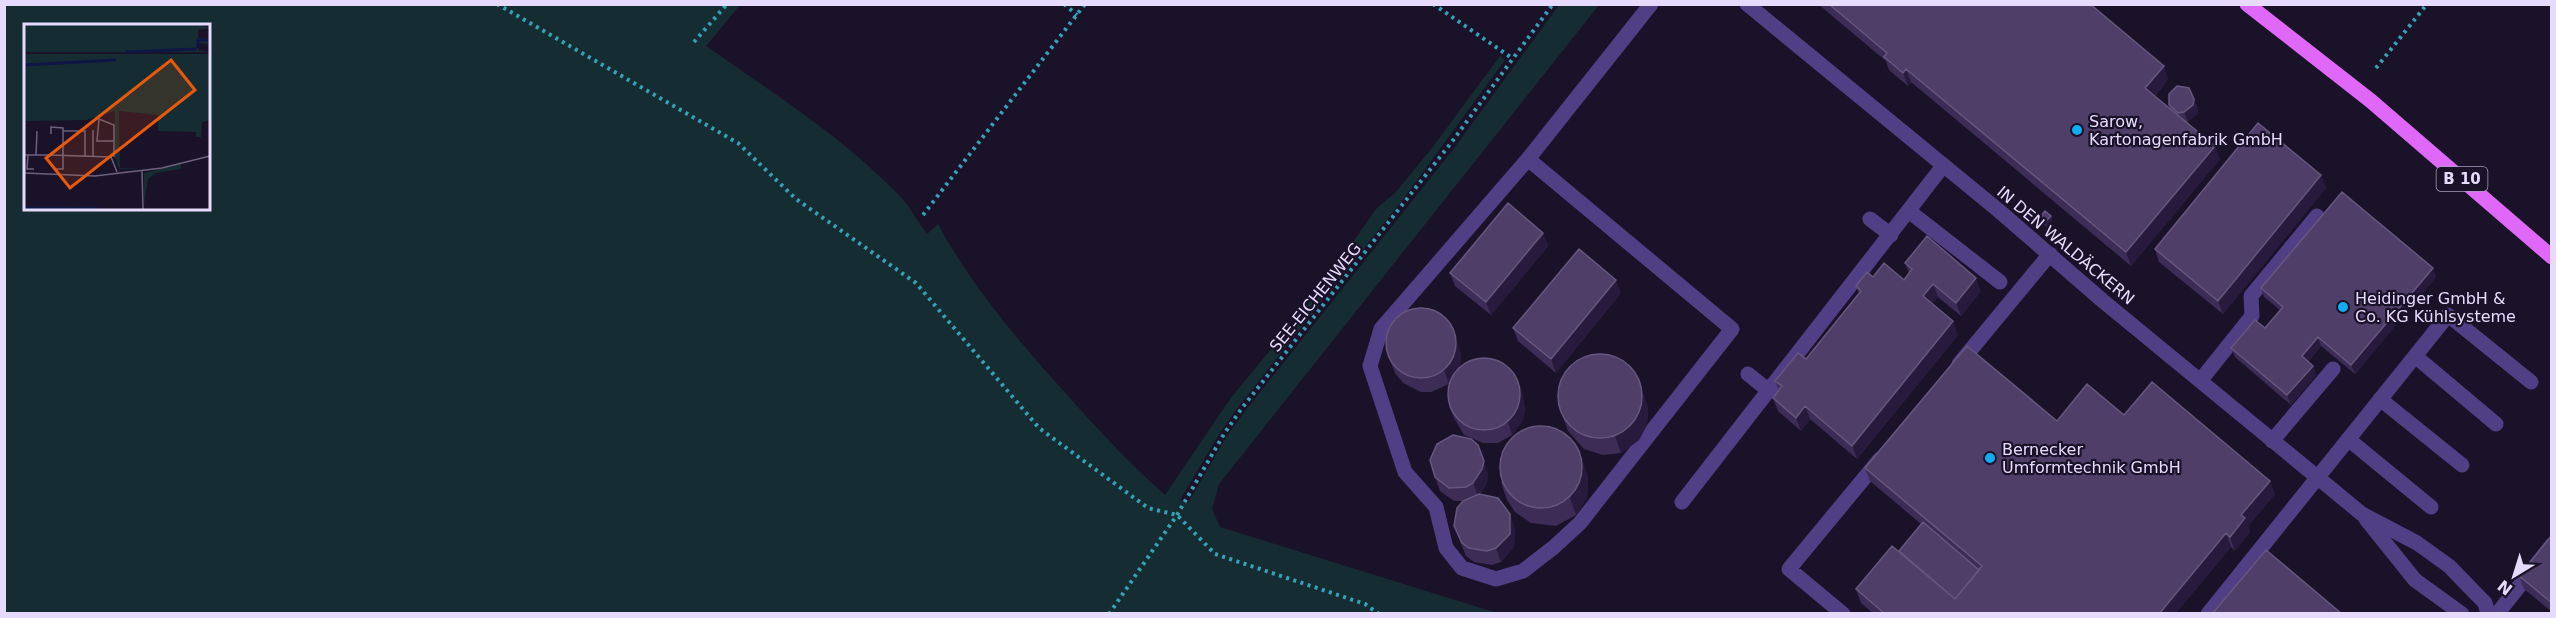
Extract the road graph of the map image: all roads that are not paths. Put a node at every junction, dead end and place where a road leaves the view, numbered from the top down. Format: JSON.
{"nodes":[{"id":1,"x":1651,"y":4,"type":"edge"},
{"id":2,"x":1747,"y":4,"type":"edge"},
{"id":3,"x":2247,"y":4,"type":"edge"},
{"id":4,"x":1528,"y":159,"type":"junction"},
{"id":5,"x":1943,"y":166,"type":"junction"},
{"id":6,"x":1910,"y":212,"type":"junction"},
{"id":7,"x":2317,"y":216,"type":"dead end"},
{"id":8,"x":1870,"y":219,"type":"dead end"},
{"id":9,"x":1891,"y":236,"type":"junction"},
{"id":10,"x":2050,"y":254,"type":"junction"},
{"id":11,"x":2552,"y":257,"type":"edge"},
{"id":12,"x":2000,"y":282,"type":"dead end"},
{"id":13,"x":2415,"y":356,"type":"junction"},
{"id":14,"x":2333,"y":369,"type":"dead end"},
{"id":15,"x":1748,"y":374,"type":"dead end"},
{"id":16,"x":1949,"y":375,"type":"edge"},
{"id":17,"x":2200,"y":381,"type":"junction"},
{"id":18,"x":2531,"y":382,"type":"dead end"},
{"id":19,"x":1769,"y":391,"type":"junction"},
{"id":20,"x":2380,"y":399,"type":"junction"},
{"id":21,"x":2496,"y":424,"type":"dead end"},
{"id":22,"x":2348,"y":440,"type":"junction"},
{"id":23,"x":2272,"y":441,"type":"junction"},
{"id":24,"x":1888,"y":449,"type":"edge"},
{"id":25,"x":2462,"y":465,"type":"dead end"},
{"id":26,"x":2317,"y":478,"type":"junction"},
{"id":27,"x":1683,"y":502,"type":"dead end"},
{"id":28,"x":2431,"y":507,"type":"dead end"},
{"id":29,"x":2362,"y":514,"type":"junction"},
{"id":30,"x":2552,"y":545,"type":"edge"},
{"id":31,"x":1843,"y":614,"type":"edge"},
{"id":32,"x":2208,"y":614,"type":"edge"},
{"id":33,"x":2463,"y":614,"type":"edge"},
{"id":34,"x":2488,"y":614,"type":"edge"},
{"id":35,"x":2497,"y":614,"type":"edge"}],
"edges":[{"from":1,"to":4,"type":"street"},
{"from":2,"to":5,"type":"street","name":"IN DEN WALDÄCKERN"},
{"from":3,"to":11,"type":"main road","number":"B 10"},
{"from":4,"to":4,"type":"street"},
{"from":5,"to":6,"type":"street"},
{"from":5,"to":10,"type":"street","name":"IN DEN WALDÄCKERN"},
{"from":6,"to":9,"type":"street"},
{"from":6,"to":12,"type":"street"},
{"from":7,"to":17,"type":"street"},
{"from":8,"to":9,"type":"street"},
{"from":9,"to":19,"type":"street"},
{"from":10,"to":16,"type":"street"},
{"from":10,"to":17,"type":"street","name":"IN DEN WALDÄCKERN"},
{"from":13,"to":18,"type":"street"},
{"from":13,"to":20,"type":"street"},
{"from":13,"to":21,"type":"street"},
{"from":14,"to":23,"type":"street"},
{"from":15,"to":19,"type":"street"},
{"from":17,"to":23,"type":"street","name":"IN DEN WALDÄCKERN"},
{"from":19,"to":27,"type":"street"},
{"from":20,"to":22,"type":"street"},
{"from":20,"to":25,"type":"street"},
{"from":22,"to":26,"type":"street"},
{"from":22,"to":28,"type":"street"},
{"from":23,"to":26,"type":"street","name":"IN DEN WALDÄCKERN"},
{"from":24,"to":31,"type":"street"},
{"from":26,"to":29,"type":"street","name":"IN DEN WALDÄCKERN"},
{"from":26,"to":32,"type":"street"},
{"from":29,"to":33,"type":"street","name":"IN DEN WALDÄCKERN"},
{"from":29,"to":34,"type":"street","name":"IN DEN WALDÄCKERN"},
{"from":30,"to":35,"type":"street"}]}
